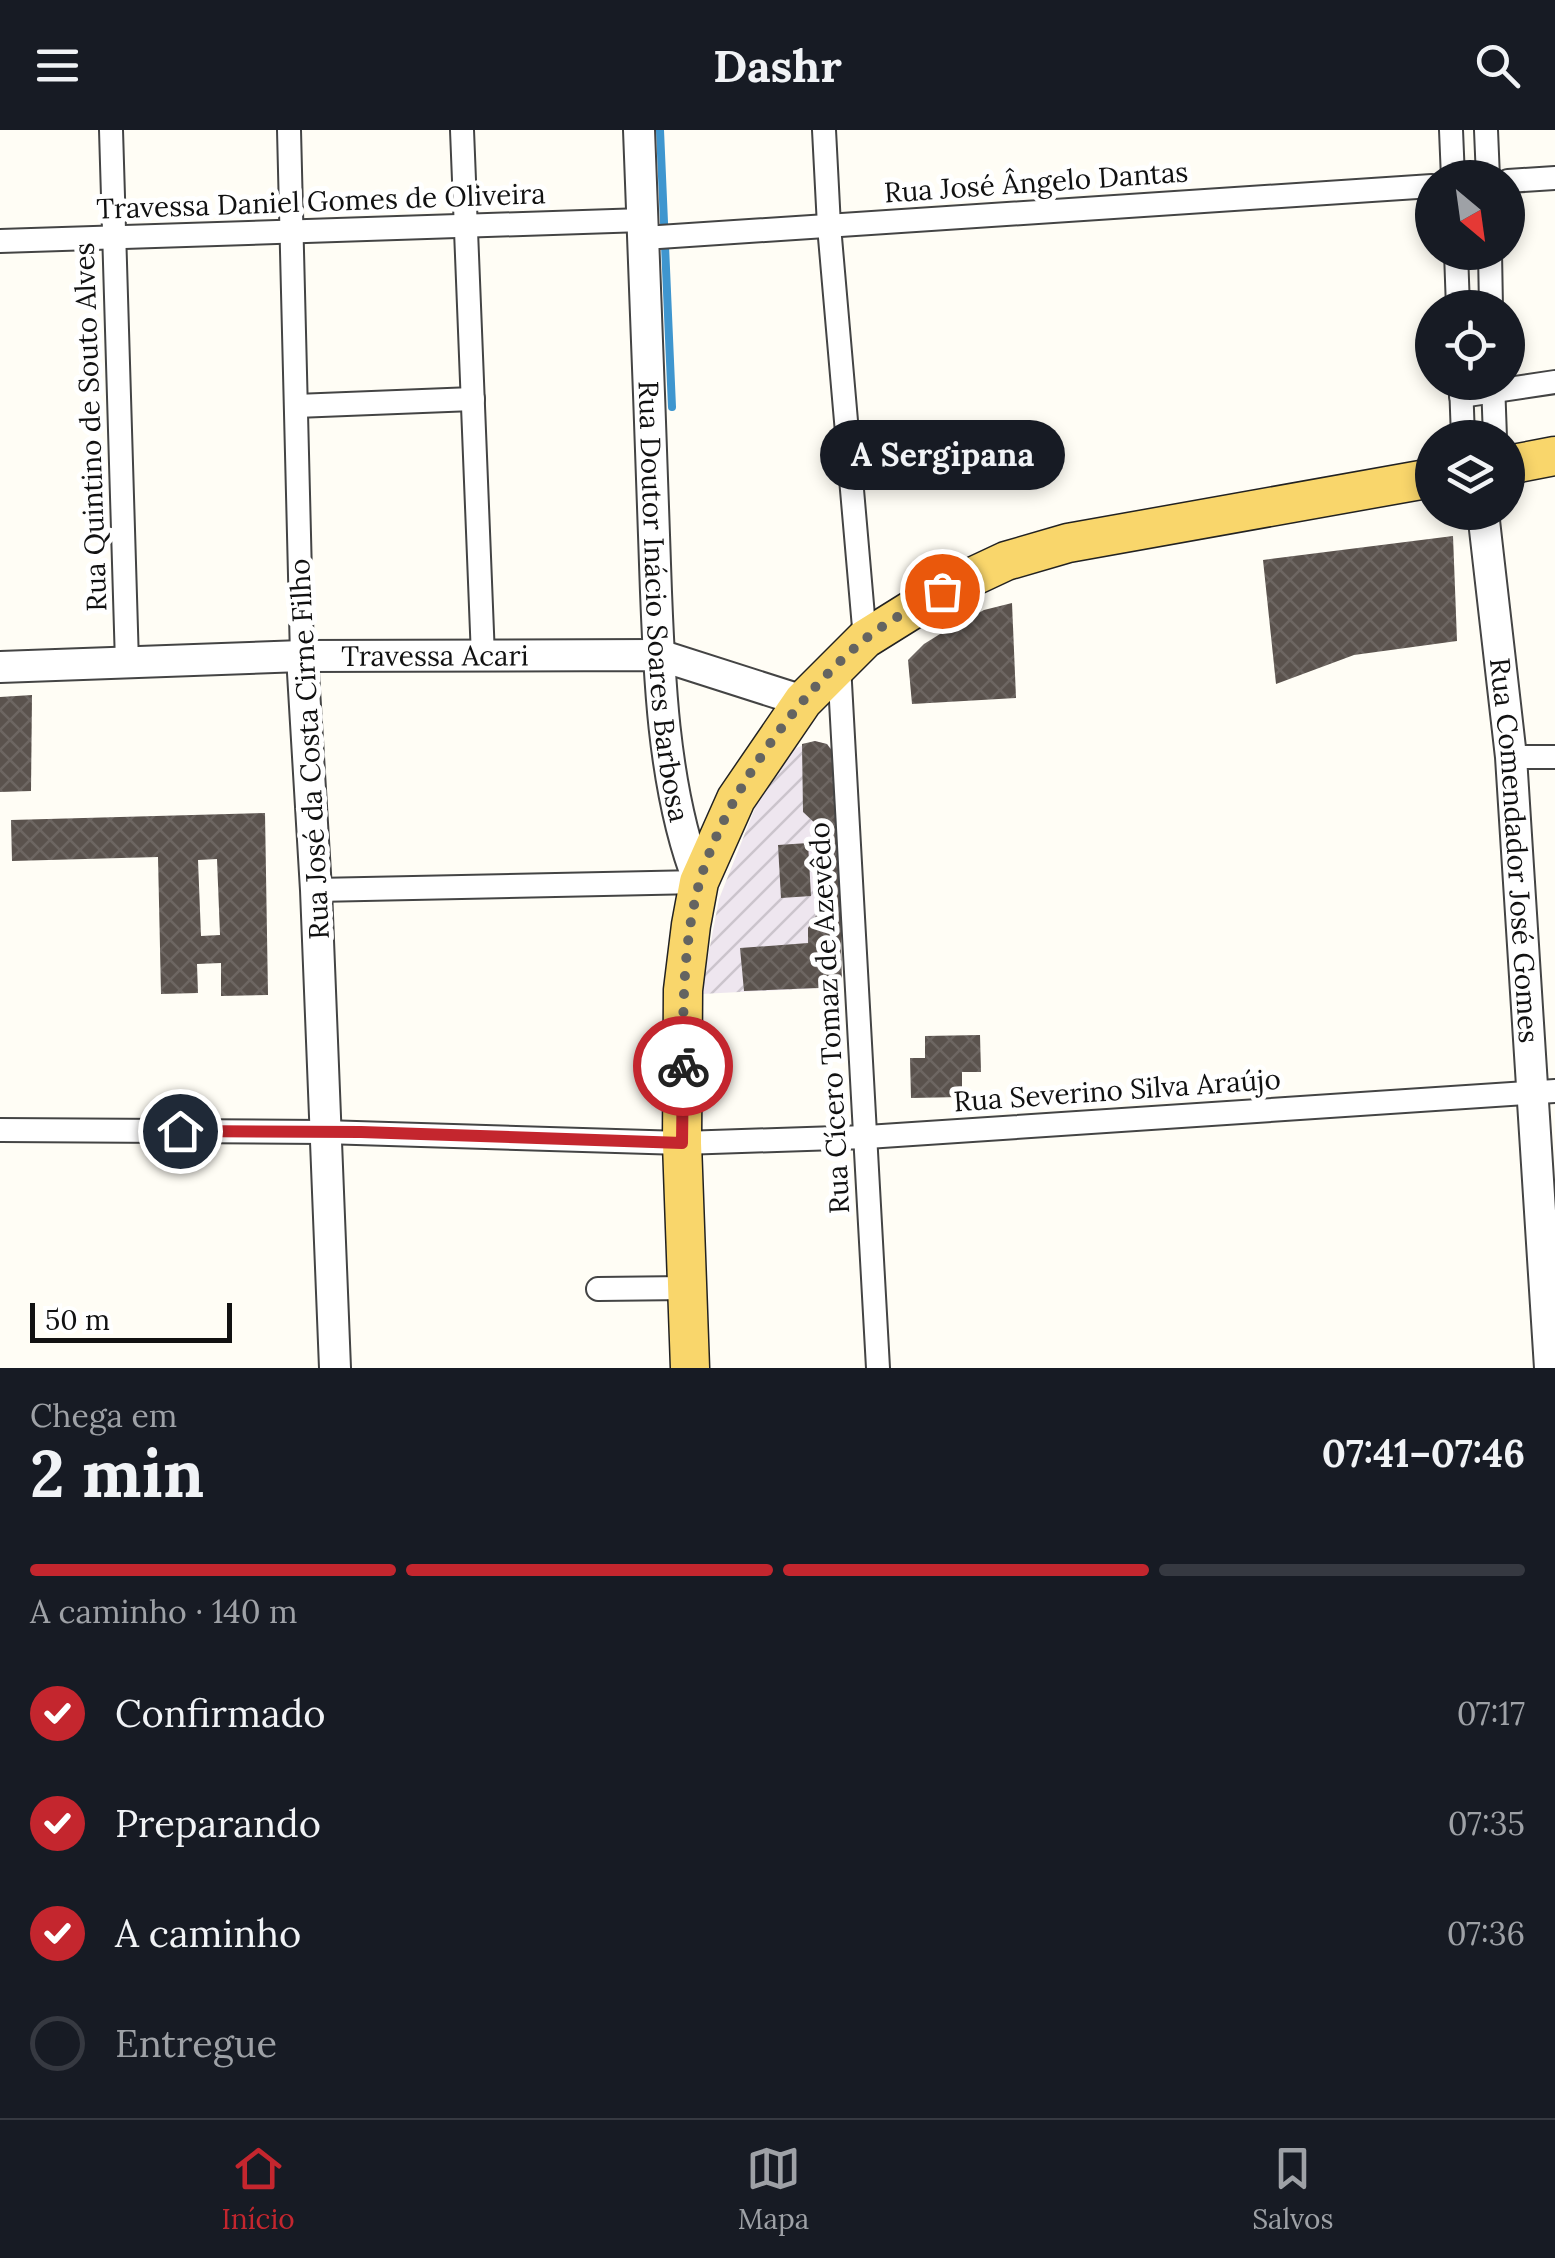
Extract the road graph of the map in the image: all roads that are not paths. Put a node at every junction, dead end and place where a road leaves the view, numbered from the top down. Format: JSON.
{"nodes":[{"id":1,"x":111,"y":130,"type":"edge"},
{"id":2,"x":289,"y":130,"type":"edge"},
{"id":3,"x":462,"y":130,"type":"edge"},
{"id":4,"x":639,"y":130,"type":"edge"},
{"id":5,"x":824,"y":130,"type":"edge"},
{"id":6,"x":1450,"y":130,"type":"edge"},
{"id":7,"x":1486,"y":130,"type":"edge"},
{"id":8,"x":1452,"y":160,"type":"edge"},
{"id":9,"x":1487,"y":160,"type":"edge"},
{"id":10,"x":1555,"y":178,"type":"edge"},
{"id":11,"x":1525,"y":180,"type":"edge"},
{"id":12,"x":1415,"y":187,"type":"edge"},
{"id":13,"x":465,"y":226,"type":"junction"},
{"id":14,"x":829,"y":226,"type":"junction"},
{"id":15,"x":644,"y":229,"type":"junction"},
{"id":16,"x":293,"y":231,"type":"junction"},
{"id":17,"x":115,"y":238,"type":"junction"},
{"id":18,"x":0,"y":240,"type":"edge"},
{"id":19,"x":1555,"y":382,"type":"edge"},
{"id":20,"x":1525,"y":384,"type":"edge"},
{"id":21,"x":472,"y":399,"type":"junction"},
{"id":22,"x":296,"y":406,"type":"junction"},
{"id":23,"x":1555,"y":456,"type":"edge"},
{"id":24,"x":1525,"y":462,"type":"edge"},
{"id":25,"x":1415,"y":481,"type":"edge"},
{"id":26,"x":1485,"y":530,"type":"edge"},
{"id":27,"x":852,"y":652,"type":"junction"},
{"id":28,"x":659,"y":654,"type":"junction"},
{"id":29,"x":302,"y":656,"type":"junction"},
{"id":30,"x":483,"y":658,"type":"junction"},
{"id":31,"x":127,"y":662,"type":"junction"},
{"id":32,"x":0,"y":667,"type":"edge"},
{"id":33,"x":804,"y":701,"type":"junction"},
{"id":34,"x":1511,"y":756,"type":"junction"},
{"id":35,"x":1555,"y":757,"type":"edge"},
{"id":36,"x":699,"y":882,"type":"junction"},
{"id":37,"x":316,"y":890,"type":"junction"},
{"id":38,"x":1543,"y":1092,"type":"edge"},
{"id":39,"x":0,"y":1130,"type":"edge"},
{"id":40,"x":324,"y":1132,"type":"junction"},
{"id":41,"x":867,"y":1137,"type":"junction"},
{"id":42,"x":682,"y":1143,"type":"junction"},
{"id":43,"x":686,"y":1288,"type":"junction"},
{"id":44,"x":598,"y":1290,"type":"dead end"},
{"id":45,"x":335,"y":1368,"type":"edge"},
{"id":46,"x":690,"y":1368,"type":"edge"},
{"id":47,"x":878,"y":1368,"type":"edge"},
{"id":48,"x":1550,"y":1368,"type":"edge"}],
"edges":[{"from":1,"to":17,"type":"street","name":"Rua Quintino de Souto Alves"},
{"from":2,"to":16,"type":"street","name":"Rua José da Costa Cirne Filho"},
{"from":3,"to":13,"type":"street"},
{"from":4,"to":15,"type":"street","name":"Rua Doutor Inácio Soares Barbosa"},
{"from":5,"to":14,"type":"street","name":"Rua Cícero Tomaz de Azevêdo"},
{"from":6,"to":8,"type":"street"},
{"from":7,"to":9,"type":"street"},
{"from":10,"to":11,"type":"street"},
{"from":12,"to":14,"type":"street","name":"Rua José Ângelo Dantas"},
{"from":13,"to":15,"type":"street","name":"Travessa Daniel Gomes de Oliveira"},
{"from":13,"to":16,"type":"street","name":"Travessa Daniel Gomes de Oliveira"},
{"from":13,"to":21,"type":"street"},
{"from":14,"to":15,"type":"street","name":"Rua José Ângelo Dantas"},
{"from":14,"to":27,"type":"street","name":"Rua Cícero Tomaz de Azevêdo"},
{"from":15,"to":28,"type":"street","name":"Rua Doutor Inácio Soares Barbosa"},
{"from":16,"to":17,"type":"street","name":"Travessa Daniel Gomes de Oliveira"},
{"from":16,"to":22,"type":"street","name":"Rua José da Costa Cirne Filho"},
{"from":17,"to":18,"type":"street","name":"Travessa Daniel Gomes de Oliveira"},
{"from":17,"to":31,"type":"street","name":"Rua Quintino de Souto Alves"},
{"from":19,"to":20,"type":"street"},
{"from":21,"to":22,"type":"street"},
{"from":21,"to":30,"type":"street"},
{"from":22,"to":29,"type":"street","name":"Rua José da Costa Cirne Filho"},
{"from":23,"to":24,"type":"main road"},
{"from":25,"to":27,"type":"main road"},
{"from":26,"to":34,"type":"street","name":"Rua Comendador José Gomes"},
{"from":27,"to":33,"type":"main road"},
{"from":27,"to":41,"type":"street","name":"Rua Cícero Tomaz de Azevêdo"},
{"from":28,"to":30,"type":"street","name":"Travessa Acari"},
{"from":28,"to":33,"type":"street","name":"Travessa Acari"},
{"from":28,"to":36,"type":"street","name":"Rua Doutor Inácio Soares Barbosa"},
{"from":29,"to":30,"type":"street","name":"Travessa Acari"},
{"from":29,"to":31,"type":"street","name":"Travessa Acari"},
{"from":29,"to":37,"type":"street","name":"Rua José da Costa Cirne Filho"},
{"from":31,"to":32,"type":"street","name":"Travessa Acari"},
{"from":33,"to":36,"type":"main road"},
{"from":34,"to":35,"type":"street"},
{"from":34,"to":38,"type":"street","name":"Rua Comendador José Gomes"},
{"from":36,"to":37,"type":"street"},
{"from":36,"to":42,"type":"main road","name":"Rua Doutor Inácio Soares Barbosa"},
{"from":37,"to":40,"type":"street","name":"Rua José da Costa Cirne Filho"},
{"from":38,"to":41,"type":"street","name":"Rua Severino Silva Araújo"},
{"from":38,"to":48,"type":"street","name":"Rua Comendador José Gomes"},
{"from":39,"to":40,"type":"street","name":"Rua Severino Silva Araújo"},
{"from":40,"to":42,"type":"street","name":"Rua Severino Silva Araújo"},
{"from":40,"to":45,"type":"street","name":"Rua José da Costa Cirne Filho"},
{"from":41,"to":42,"type":"street","name":"Rua Severino Silva Araújo"},
{"from":41,"to":47,"type":"street","name":"Rua Cícero Tomaz de Azevêdo"},
{"from":42,"to":43,"type":"main road","name":"Rua Doutor Inácio Soares Barbosa"},
{"from":43,"to":44,"type":"street"},
{"from":43,"to":46,"type":"main road","name":"Rua Doutor Inácio Soares Barbosa"}]}
